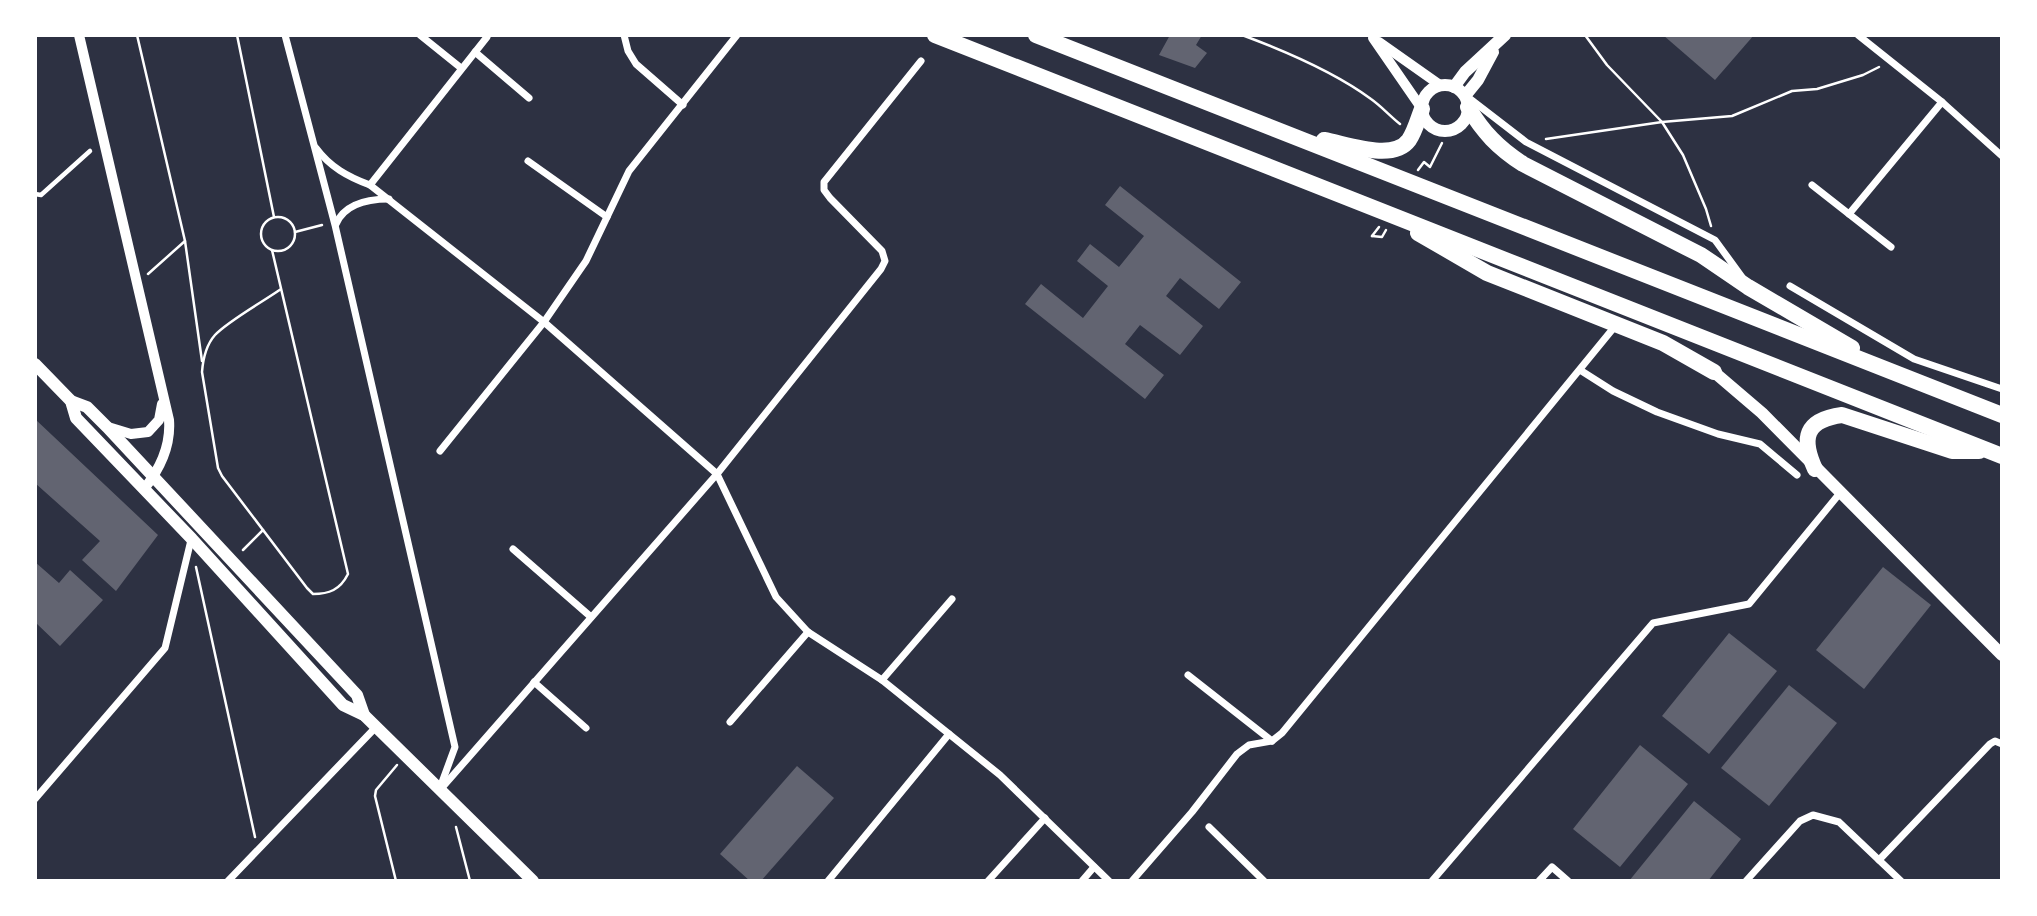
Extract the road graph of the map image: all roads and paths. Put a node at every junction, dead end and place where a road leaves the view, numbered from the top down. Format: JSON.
{"nodes":[{"id":1,"x":79,"y":35,"type":"edge"},
{"id":2,"x":137,"y":35,"type":"edge"},
{"id":3,"x":237,"y":35,"type":"edge"},
{"id":4,"x":285,"y":35,"type":"edge"},
{"id":5,"x":420,"y":35,"type":"edge"},
{"id":6,"x":624,"y":35,"type":"edge"},
{"id":7,"x":737,"y":35,"type":"edge"},
{"id":8,"x":934,"y":35,"type":"edge"},
{"id":9,"x":1036,"y":35,"type":"edge"},
{"id":10,"x":1242,"y":35,"type":"edge"},
{"id":11,"x":1585,"y":35,"type":"edge"},
{"id":12,"x":1858,"y":35,"type":"edge"},
{"id":13,"x":1371,"y":36,"type":"edge"},
{"id":14,"x":487,"y":37,"type":"dead end"},
{"id":15,"x":1502,"y":39,"type":"edge"},
{"id":16,"x":475,"y":52,"type":"junction"},
{"id":17,"x":920,"y":61,"type":"dead end"},
{"id":18,"x":1890,"y":61,"type":"junction"},
{"id":19,"x":461,"y":68,"type":"junction"},
{"id":20,"x":1440,"y":85,"type":"junction"},
{"id":21,"x":1463,"y":96,"type":"junction"},
{"id":22,"x":530,"y":98,"type":"dead end"},
{"id":23,"x":1942,"y":102,"type":"junction"},
{"id":24,"x":683,"y":105,"type":"junction"},
{"id":25,"x":1422,"y":109,"type":"junction"},
{"id":26,"x":1662,"y":122,"type":"junction"},
{"id":27,"x":1404,"y":128,"type":"dead end"},
{"id":28,"x":1286,"y":133,"type":"junction"},
{"id":29,"x":1526,"y":142,"type":"junction"},
{"id":30,"x":1442,"y":143,"type":"dead end"},
{"id":31,"x":316,"y":148,"type":"junction"},
{"id":32,"x":90,"y":151,"type":"dead end"},
{"id":33,"x":2002,"y":156,"type":"edge"},
{"id":34,"x":528,"y":161,"type":"dead end"},
{"id":35,"x":1416,"y":172,"type":"dead end"},
{"id":36,"x":370,"y":185,"type":"junction"},
{"id":37,"x":1812,"y":185,"type":"dead end"},
{"id":38,"x":35,"y":194,"type":"edge"},
{"id":39,"x":389,"y":199,"type":"junction"},
{"id":40,"x":1367,"y":205,"type":"junction"},
{"id":41,"x":1849,"y":214,"type":"junction"},
{"id":42,"x":274,"y":217,"type":"junction"},
{"id":43,"x":607,"y":217,"type":"junction"},
{"id":44,"x":335,"y":223,"type":"junction"},
{"id":45,"x":1380,"y":226,"type":"dead end"},
{"id":46,"x":295,"y":232,"type":"junction"},
{"id":47,"x":1382,"y":237,"type":"dead end"},
{"id":48,"x":1715,"y":240,"type":"junction"},
{"id":49,"x":185,"y":241,"type":"junction"},
{"id":50,"x":1891,"y":247,"type":"dead end"},
{"id":51,"x":272,"y":250,"type":"junction"},
{"id":52,"x":143,"y":278,"type":"dead end"},
{"id":53,"x":1748,"y":286,"type":"junction"},
{"id":54,"x":1790,"y":286,"type":"dead end"},
{"id":55,"x":281,"y":289,"type":"junction"},
{"id":56,"x":544,"y":322,"type":"junction"},
{"id":57,"x":1616,"y":325,"type":"junction"},
{"id":58,"x":202,"y":362,"type":"junction"},
{"id":59,"x":35,"y":364,"type":"edge"},
{"id":60,"x":1580,"y":370,"type":"junction"},
{"id":61,"x":1714,"y":372,"type":"joint"},
{"id":62,"x":1893,"y":373,"type":"junction"},
{"id":63,"x":2002,"y":389,"type":"edge"},
{"id":64,"x":163,"y":394,"type":"junction"},
{"id":65,"x":71,"y":401,"type":"junction"},
{"id":66,"x":2002,"y":415,"type":"edge"},
{"id":67,"x":107,"y":427,"type":"junction"},
{"id":68,"x":440,"y":451,"type":"dead end"},
{"id":69,"x":1995,"y":453,"type":"edge"},
{"id":70,"x":1815,"y":469,"type":"junction"},
{"id":71,"x":717,"y":474,"type":"junction"},
{"id":72,"x":1797,"y":475,"type":"dead end"},
{"id":73,"x":154,"y":476,"type":"junction"},
{"id":74,"x":144,"y":489,"type":"junction"},
{"id":75,"x":1840,"y":493,"type":"junction"},
{"id":76,"x":262,"y":530,"type":"junction"},
{"id":77,"x":192,"y":539,"type":"junction"},
{"id":78,"x":243,"y":550,"type":"dead end"},
{"id":79,"x":513,"y":550,"type":"dead end"},
{"id":80,"x":195,"y":564,"type":"dead end"},
{"id":81,"x":952,"y":599,"type":"dead end"},
{"id":82,"x":592,"y":617,"type":"junction"},
{"id":83,"x":808,"y":632,"type":"junction"},
{"id":84,"x":2002,"y":655,"type":"edge"},
{"id":85,"x":1188,"y":675,"type":"dead end"},
{"id":86,"x":882,"y":680,"type":"junction"},
{"id":87,"x":534,"y":682,"type":"junction"},
{"id":88,"x":364,"y":715,"type":"junction"},
{"id":89,"x":730,"y":722,"type":"dead end"},
{"id":90,"x":376,"y":726,"type":"junction"},
{"id":91,"x":586,"y":728,"type":"dead end"},
{"id":92,"x":949,"y":734,"type":"junction"},
{"id":93,"x":1272,"y":741,"type":"junction"},
{"id":94,"x":2002,"y":744,"type":"edge"},
{"id":95,"x":397,"y":765,"type":"dead end"},
{"id":96,"x":440,"y":790,"type":"junction"},
{"id":97,"x":35,"y":799,"type":"edge"},
{"id":98,"x":1045,"y":818,"type":"junction"},
{"id":99,"x":455,"y":821,"type":"dead end"},
{"id":100,"x":1209,"y":827,"type":"dead end"},
{"id":101,"x":255,"y":837,"type":"dead end"},
{"id":102,"x":1880,"y":860,"type":"junction"},
{"id":103,"x":1094,"y":867,"type":"junction"},
{"id":104,"x":228,"y":881,"type":"edge"},
{"id":105,"x":396,"y":881,"type":"edge"},
{"id":106,"x":470,"y":881,"type":"edge"},
{"id":107,"x":533,"y":881,"type":"edge"},
{"id":108,"x":828,"y":881,"type":"edge"},
{"id":109,"x":988,"y":881,"type":"edge"},
{"id":110,"x":1082,"y":881,"type":"edge"},
{"id":111,"x":1109,"y":881,"type":"edge"},
{"id":112,"x":1132,"y":881,"type":"edge"},
{"id":113,"x":1264,"y":881,"type":"edge"},
{"id":114,"x":1432,"y":881,"type":"edge"},
{"id":115,"x":1539,"y":881,"type":"edge"},
{"id":116,"x":1568,"y":881,"type":"edge"},
{"id":117,"x":1746,"y":881,"type":"edge"},
{"id":118,"x":1901,"y":881,"type":"edge"}],
"edges":[{"from":1,"to":64,"type":"street"},
{"from":2,"to":49,"type":"path"},
{"from":3,"to":42,"type":"path"},
{"from":4,"to":31,"type":"street"},
{"from":5,"to":19,"type":"street"},
{"from":6,"to":24,"type":"street"},
{"from":7,"to":24,"type":"street"},
{"from":8,"to":40,"type":"highway"},
{"from":9,"to":28,"type":"highway"},
{"from":10,"to":27,"type":"path"},
{"from":11,"to":26,"type":"path"},
{"from":12,"to":18,"type":"street"},
{"from":13,"to":20,"type":"street"},
{"from":13,"to":25,"type":"street"},
{"from":14,"to":16,"type":"street"},
{"from":15,"to":21,"type":"main road"},
{"from":16,"to":19,"type":"street"},
{"from":16,"to":22,"type":"street"},
{"from":17,"to":71,"type":"street"},
{"from":18,"to":23,"type":"street"},
{"from":18,"to":26,"type":"path"},
{"from":19,"to":36,"type":"street"},
{"from":20,"to":21,"type":"main road"},
{"from":20,"to":25,"type":"main road"},
{"from":21,"to":25,"type":"main road"},
{"from":21,"to":29,"type":"street"},
{"from":21,"to":53,"type":"highway"},
{"from":23,"to":33,"type":"street"},
{"from":23,"to":41,"type":"street"},
{"from":24,"to":43,"type":"street"},
{"from":25,"to":28,"type":"highway"},
{"from":26,"to":29,"type":"path"},
{"from":26,"to":48,"type":"path"},
{"from":28,"to":62,"type":"highway"},
{"from":29,"to":48,"type":"street"},
{"from":30,"to":35,"type":"path"},
{"from":31,"to":36,"type":"street"},
{"from":31,"to":44,"type":"street"},
{"from":32,"to":38,"type":"lane"},
{"from":34,"to":43,"type":"street"},
{"from":36,"to":39,"type":"street"},
{"from":37,"to":41,"type":"street"},
{"from":39,"to":44,"type":"street"},
{"from":39,"to":56,"type":"street"},
{"from":40,"to":57,"type":"highway"},
{"from":40,"to":69,"type":"highway"},
{"from":41,"to":50,"type":"street"},
{"from":42,"to":46,"type":"path"},
{"from":42,"to":51,"type":"path"},
{"from":43,"to":56,"type":"street"},
{"from":44,"to":46,"type":"path"},
{"from":44,"to":96,"type":"street"},
{"from":45,"to":47,"type":"path"},
{"from":46,"to":51,"type":"path"},
{"from":48,"to":53,"type":"street"},
{"from":49,"to":52,"type":"path"},
{"from":49,"to":58,"type":"path"},
{"from":51,"to":55,"type":"path"},
{"from":53,"to":62,"type":"highway"},
{"from":54,"to":63,"type":"street"},
{"from":55,"to":58,"type":"path"},
{"from":55,"to":76,"type":"path"},
{"from":56,"to":68,"type":"street"},
{"from":56,"to":71,"type":"street"},
{"from":57,"to":60,"type":"street"},
{"from":57,"to":61,"type":"highway"},
{"from":58,"to":76,"type":"path"},
{"from":59,"to":65,"type":"main road"},
{"from":60,"to":72,"type":"street"},
{"from":60,"to":93,"type":"street"},
{"from":61,"to":70,"type":"main road"},
{"from":62,"to":66,"type":"highway"},
{"from":64,"to":67,"type":"street"},
{"from":64,"to":73,"type":"street"},
{"from":65,"to":67,"type":"main road"},
{"from":65,"to":74,"type":"main road"},
{"from":67,"to":73,"type":"main road"},
{"from":69,"to":70,"type":"highway"},
{"from":70,"to":75,"type":"main road"},
{"from":71,"to":82,"type":"street"},
{"from":71,"to":83,"type":"street"},
{"from":73,"to":74,"type":"street"},
{"from":73,"to":88,"type":"main road"},
{"from":74,"to":77,"type":"main road"},
{"from":75,"to":84,"type":"main road"},
{"from":75,"to":114,"type":"street"},
{"from":76,"to":78,"type":"path"},
{"from":77,"to":88,"type":"main road"},
{"from":77,"to":97,"type":"street"},
{"from":79,"to":82,"type":"street"},
{"from":80,"to":101,"type":"path"},
{"from":81,"to":86,"type":"street"},
{"from":82,"to":87,"type":"street"},
{"from":83,"to":86,"type":"street"},
{"from":83,"to":89,"type":"street"},
{"from":85,"to":93,"type":"street"},
{"from":86,"to":92,"type":"street"},
{"from":87,"to":91,"type":"street"},
{"from":87,"to":96,"type":"street"},
{"from":88,"to":90,"type":"main road"},
{"from":90,"to":96,"type":"main road"},
{"from":90,"to":104,"type":"street"},
{"from":92,"to":98,"type":"street"},
{"from":92,"to":108,"type":"street"},
{"from":93,"to":112,"type":"street"},
{"from":94,"to":102,"type":"street"},
{"from":95,"to":105,"type":"path"},
{"from":96,"to":107,"type":"main road"},
{"from":98,"to":103,"type":"street"},
{"from":98,"to":109,"type":"street"},
{"from":99,"to":106,"type":"path"},
{"from":100,"to":113,"type":"street"},
{"from":102,"to":117,"type":"street"},
{"from":102,"to":118,"type":"street"},
{"from":103,"to":110,"type":"street"},
{"from":103,"to":111,"type":"street"},
{"from":115,"to":116,"type":"street"}]}
